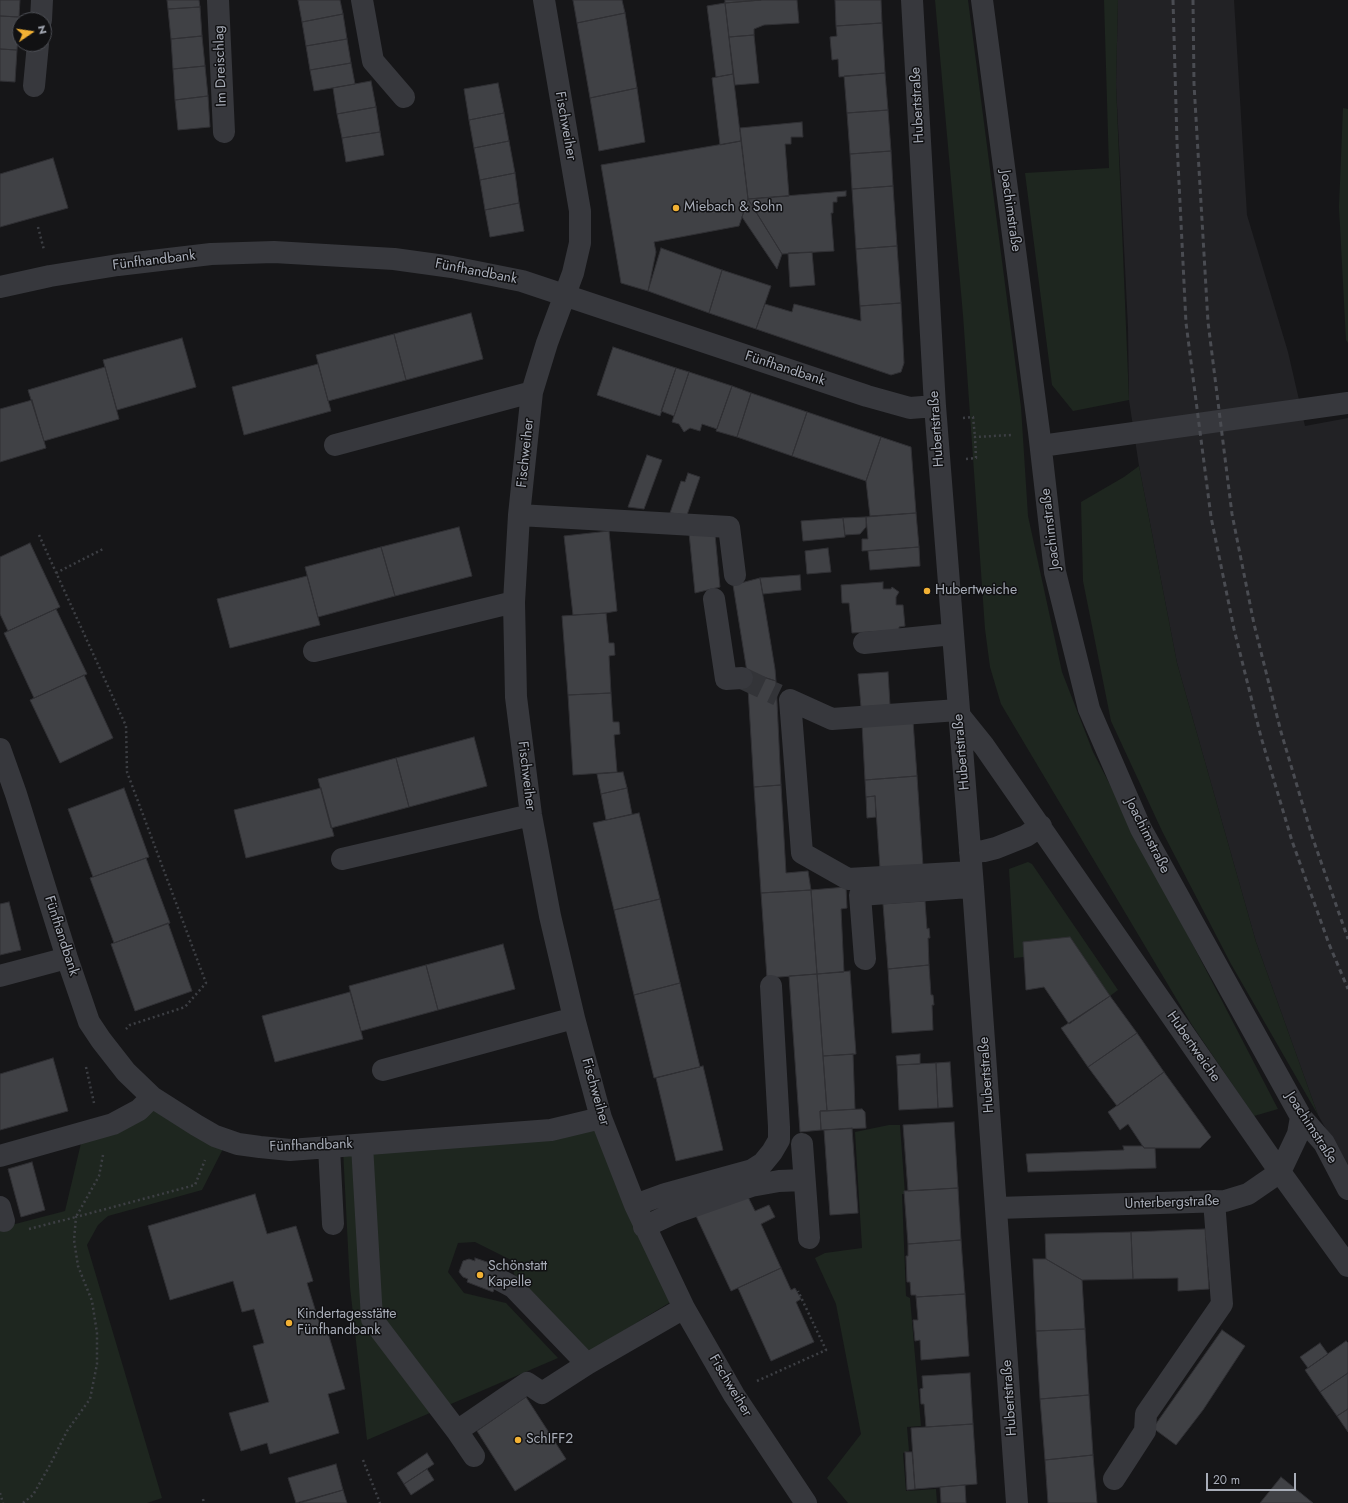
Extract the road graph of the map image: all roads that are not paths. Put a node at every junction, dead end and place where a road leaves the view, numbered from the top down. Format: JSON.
{"nodes":[{"id":1,"x":42,"y":0,"type":"edge"},
{"id":2,"x":218,"y":0,"type":"edge"},
{"id":3,"x":362,"y":0,"type":"edge"},
{"id":4,"x":544,"y":0,"type":"edge"},
{"id":5,"x":912,"y":0,"type":"edge"},
{"id":6,"x":982,"y":0,"type":"edge"},
{"id":7,"x":41,"y":12,"type":"edge"},
{"id":8,"x":37,"y":52,"type":"edge"},
{"id":9,"x":34,"y":86,"type":"dead end"},
{"id":10,"x":404,"y":97,"type":"dead end"},
{"id":11,"x":224,"y":132,"type":"dead end"},
{"id":12,"x":0,"y":287,"type":"edge"},
{"id":13,"x":565,"y":295,"type":"junction"},
{"id":14,"x":532,"y":392,"type":"junction"},
{"id":15,"x":1348,"y":403,"type":"edge"},
{"id":16,"x":935,"y":406,"type":"junction"},
{"id":17,"x":335,"y":445,"type":"dead end"},
{"id":18,"x":1041,"y":446,"type":"junction"},
{"id":19,"x":519,"y":515,"type":"junction"},
{"id":20,"x":735,"y":575,"type":"dead end"},
{"id":21,"x":714,"y":599,"type":"dead end"},
{"id":22,"x":514,"y":602,"type":"junction"},
{"id":23,"x":952,"y":634,"type":"junction"},
{"id":24,"x":864,"y":643,"type":"dead end"},
{"id":25,"x":314,"y":651,"type":"dead end"},
{"id":26,"x":742,"y":678,"type":"tunnel mouth"},
{"id":27,"x":959,"y":712,"type":"junction"},
{"id":28,"x":0,"y":749,"type":"edge"},
{"id":29,"x":8,"y":796,"type":"edge"},
{"id":30,"x":531,"y":815,"type":"junction"},
{"id":31,"x":1041,"y":826,"type":"junction"},
{"id":32,"x":342,"y":859,"type":"dead end"},
{"id":33,"x":971,"y":870,"type":"junction"},
{"id":34,"x":68,"y":958,"type":"junction"},
{"id":35,"x":865,"y":959,"type":"dead end"},
{"id":36,"x":0,"y":976,"type":"edge"},
{"id":37,"x":771,"y":986,"type":"dead end"},
{"id":38,"x":574,"y":1018,"type":"junction"},
{"id":39,"x":383,"y":1070,"type":"dead end"},
{"id":40,"x":152,"y":1097,"type":"junction"},
{"id":41,"x":1301,"y":1117,"type":"junction"},
{"id":42,"x":601,"y":1118,"type":"junction"},
{"id":43,"x":802,"y":1144,"type":"dead end"},
{"id":44,"x":362,"y":1145,"type":"junction"},
{"id":45,"x":329,"y":1148,"type":"junction"},
{"id":46,"x":0,"y":1156,"type":"edge"},
{"id":47,"x":1280,"y":1172,"type":"junction"},
{"id":48,"x":804,"y":1180,"type":"junction"},
{"id":49,"x":1348,"y":1189,"type":"edge"},
{"id":50,"x":1214,"y":1201,"type":"junction"},
{"id":51,"x":634,"y":1205,"type":"junction"},
{"id":52,"x":996,"y":1208,"type":"junction"},
{"id":53,"x":333,"y":1224,"type":"dead end"},
{"id":54,"x":644,"y":1227,"type":"junction"},
{"id":55,"x":809,"y":1238,"type":"dead end"},
{"id":56,"x":1348,"y":1266,"type":"edge"},
{"id":57,"x":498,"y":1279,"type":"dead end"},
{"id":58,"x":684,"y":1308,"type":"junction"},
{"id":59,"x":587,"y":1364,"type":"junction"},
{"id":60,"x":458,"y":1431,"type":"junction"},
{"id":61,"x":474,"y":1456,"type":"dead end"},
{"id":62,"x":1114,"y":1479,"type":"dead end"},
{"id":63,"x":806,"y":1503,"type":"edge"},
{"id":64,"x":1017,"y":1503,"type":"edge"}],
"edges":[{"from":1,"to":7,"type":"street"},
{"from":2,"to":11,"type":"street","name":"Im Dreischlag"},
{"from":3,"to":10,"type":"street"},
{"from":4,"to":13,"type":"street","name":"Fischweiher"},
{"from":5,"to":16,"type":"street","name":"Hubertstraße"},
{"from":6,"to":18,"type":"street","name":"Joachimstraße"},
{"from":8,"to":9,"type":"street"},
{"from":12,"to":13,"type":"street","name":"Fünfhandbank"},
{"from":13,"to":14,"type":"street","name":"Fischweiher"},
{"from":13,"to":16,"type":"street","name":"Fünfhandbank"},
{"from":14,"to":17,"type":"street"},
{"from":14,"to":19,"type":"street","name":"Fischweiher"},
{"from":15,"to":18,"type":"street"},
{"from":16,"to":23,"type":"street","name":"Hubertstraße"},
{"from":18,"to":41,"type":"street","name":"Joachimstraße"},
{"from":19,"to":20,"type":"street"},
{"from":19,"to":22,"type":"street","name":"Fischweiher"},
{"from":21,"to":26,"type":"street"},
{"from":22,"to":25,"type":"street"},
{"from":22,"to":30,"type":"street","name":"Fischweiher"},
{"from":23,"to":24,"type":"street"},
{"from":23,"to":27,"type":"street","name":"Hubertstraße"},
{"from":27,"to":31,"type":"street","name":"Hubertweiche"},
{"from":27,"to":33,"type":"street","name":"Hubertstraße"},
{"from":27,"to":33,"type":"street"},
{"from":28,"to":29,"type":"street","name":"Fünfhandbank"},
{"from":29,"to":34,"type":"street","name":"Fünfhandbank"},
{"from":30,"to":32,"type":"street"},
{"from":30,"to":38,"type":"street","name":"Fischweiher"},
{"from":31,"to":33,"type":"street"},
{"from":31,"to":47,"type":"street","name":"Hubertweiche"},
{"from":33,"to":35,"type":"street"},
{"from":33,"to":52,"type":"street","name":"Hubertstraße"},
{"from":34,"to":36,"type":"street"},
{"from":34,"to":40,"type":"street","name":"Fünfhandbank"},
{"from":37,"to":51,"type":"street"},
{"from":38,"to":39,"type":"street"},
{"from":38,"to":42,"type":"street","name":"Fischweiher"},
{"from":40,"to":45,"type":"street","name":"Fünfhandbank"},
{"from":40,"to":46,"type":"street"},
{"from":41,"to":47,"type":"street"},
{"from":41,"to":49,"type":"street","name":"Joachimstraße"},
{"from":42,"to":44,"type":"street","name":"Fünfhandbank"},
{"from":42,"to":51,"type":"street","name":"Fischweiher"},
{"from":43,"to":48,"type":"street"},
{"from":44,"to":45,"type":"street","name":"Fünfhandbank"},
{"from":44,"to":60,"type":"street"},
{"from":45,"to":53,"type":"street"},
{"from":47,"to":50,"type":"street","name":"Unterbergstraße"},
{"from":47,"to":56,"type":"street","name":"Hubertweiche"},
{"from":48,"to":54,"type":"street"},
{"from":48,"to":55,"type":"street"},
{"from":50,"to":52,"type":"street","name":"Unterbergstraße"},
{"from":50,"to":62,"type":"street"},
{"from":51,"to":54,"type":"street","name":"Fischweiher"},
{"from":52,"to":64,"type":"street","name":"Hubertstraße"},
{"from":54,"to":58,"type":"street","name":"Fischweiher"},
{"from":57,"to":59,"type":"street"},
{"from":58,"to":59,"type":"street"},
{"from":58,"to":63,"type":"street","name":"Fischweiher"},
{"from":59,"to":60,"type":"street"},
{"from":60,"to":61,"type":"street"}]}
